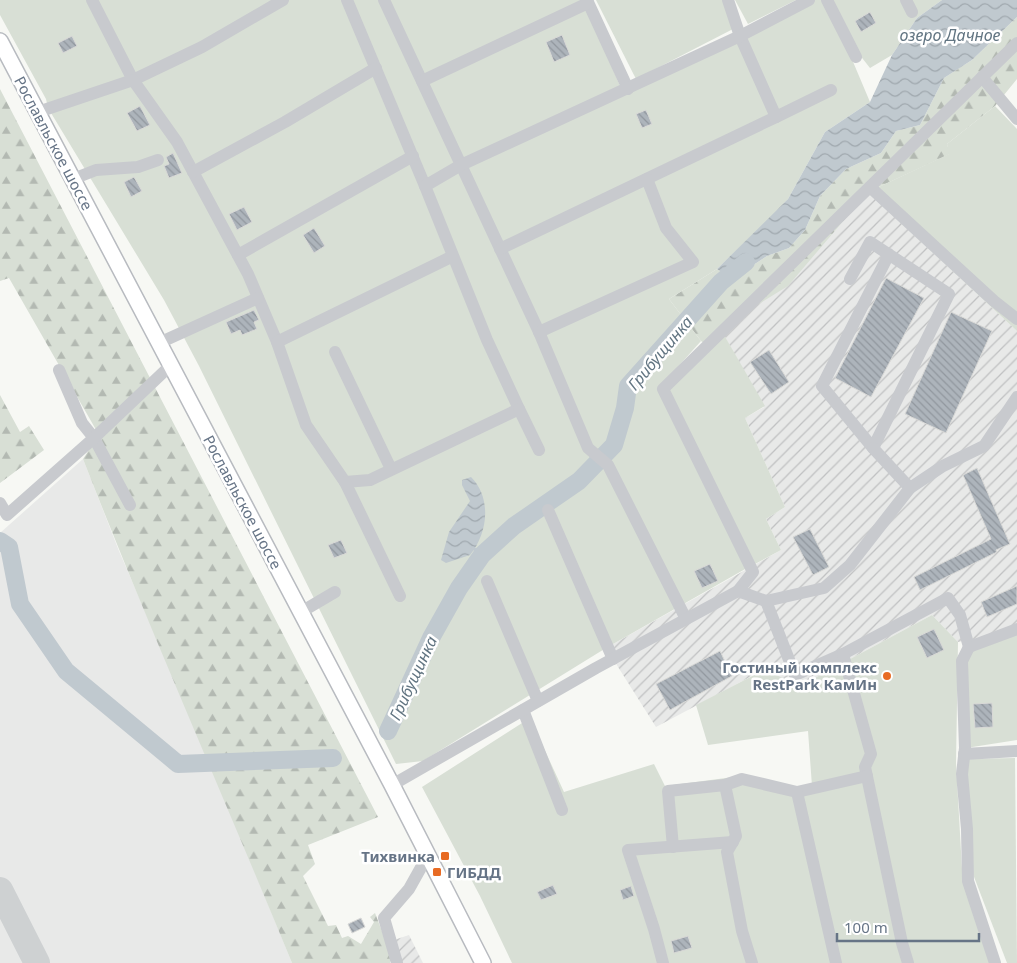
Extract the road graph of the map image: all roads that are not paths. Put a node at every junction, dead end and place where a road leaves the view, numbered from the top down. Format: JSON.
{"nodes":[{"id":1,"x":92,"y":0,"type":"edge"},
{"id":2,"x":283,"y":0,"type":"edge"},
{"id":3,"x":347,"y":0,"type":"edge"},
{"id":4,"x":384,"y":0,"type":"edge"},
{"id":5,"x":728,"y":0,"type":"edge"},
{"id":6,"x":809,"y":0,"type":"edge"},
{"id":7,"x":826,"y":0,"type":"edge"},
{"id":8,"x":906,"y":0,"type":"edge"},
{"id":9,"x":588,"y":2,"type":"edge"},
{"id":10,"x":912,"y":12,"type":"dead end"},
{"id":11,"x":740,"y":36,"type":"junction"},
{"id":12,"x":0,"y":41,"type":"edge"},
{"id":13,"x":1017,"y":43,"type":"edge"},
{"id":14,"x":856,"y":57,"type":"dead end"},
{"id":15,"x":376,"y":68,"type":"junction"},
{"id":16,"x":982,"y":78,"type":"junction"},
{"id":17,"x":133,"y":80,"type":"junction"},
{"id":18,"x":422,"y":80,"type":"junction"},
{"id":19,"x":628,"y":89,"type":"junction"},
{"id":20,"x":831,"y":90,"type":"dead end"},
{"id":21,"x":38,"y":112,"type":"junction"},
{"id":22,"x":776,"y":117,"type":"junction"},
{"id":23,"x":1017,"y":119,"type":"edge"},
{"id":24,"x":413,"y":156,"type":"junction"},
{"id":25,"x":158,"y":160,"type":"dead end"},
{"id":26,"x":462,"y":165,"type":"junction"},
{"id":27,"x":193,"y":172,"type":"junction"},
{"id":28,"x":73,"y":179,"type":"junction"},
{"id":29,"x":647,"y":179,"type":"junction"},
{"id":30,"x":425,"y":186,"type":"junction"},
{"id":31,"x":870,"y":187,"type":"junction"},
{"id":32,"x":500,"y":248,"type":"junction"},
{"id":33,"x":889,"y":254,"type":"junction"},
{"id":34,"x":238,"y":255,"type":"junction"},
{"id":35,"x":453,"y":256,"type":"junction"},
{"id":36,"x":850,"y":279,"type":"dead end"},
{"id":37,"x":258,"y":298,"type":"junction"},
{"id":38,"x":1017,"y":319,"type":"edge"},
{"id":39,"x":539,"y":332,"type":"junction"},
{"id":40,"x":159,"y":342,"type":"junction"},
{"id":41,"x":277,"y":342,"type":"junction"},
{"id":42,"x":335,"y":352,"type":"dead end"},
{"id":43,"x":171,"y":365,"type":"junction"},
{"id":44,"x":58,"y":370,"type":"dead end"},
{"id":45,"x":1017,"y":397,"type":"edge"},
{"id":46,"x":519,"y":409,"type":"junction"},
{"id":47,"x":94,"y":438,"type":"junction"},
{"id":48,"x":873,"y":448,"type":"junction"},
{"id":49,"x":539,"y":450,"type":"dead end"},
{"id":50,"x":391,"y":470,"type":"junction"},
{"id":51,"x":345,"y":482,"type":"junction"},
{"id":52,"x":910,"y":488,"type":"junction"},
{"id":53,"x":0,"y":503,"type":"edge"},
{"id":54,"x":130,"y":505,"type":"dead end"},
{"id":55,"x":548,"y":510,"type":"dead end"},
{"id":56,"x":487,"y":581,"type":"dead end"},
{"id":57,"x":738,"y":591,"type":"junction"},
{"id":58,"x":335,"y":592,"type":"dead end"},
{"id":59,"x":400,"y":596,"type":"dead end"},
{"id":60,"x":766,"y":601,"type":"junction"},
{"id":61,"x":301,"y":612,"type":"junction"},
{"id":62,"x":686,"y":619,"type":"junction"},
{"id":63,"x":1017,"y":629,"type":"edge"},
{"id":64,"x":969,"y":647,"type":"junction"},
{"id":65,"x":842,"y":654,"type":"junction"},
{"id":66,"x":613,"y":659,"type":"junction"},
{"id":67,"x":538,"y":701,"type":"junction"},
{"id":68,"x":523,"y":710,"type":"junction"},
{"id":69,"x":1017,"y":751,"type":"edge"},
{"id":70,"x":964,"y":754,"type":"junction"},
{"id":71,"x":867,"y":776,"type":"junction"},
{"id":72,"x":392,"y":785,"type":"junction"},
{"id":73,"x":725,"y":785,"type":"junction"},
{"id":74,"x":797,"y":792,"type":"junction"},
{"id":75,"x":562,"y":810,"type":"dead end"},
{"id":76,"x":733,"y":842,"type":"junction"},
{"id":77,"x":673,"y":846,"type":"junction"},
{"id":78,"x":428,"y":855,"type":"junction"},
{"id":79,"x":397,"y":963,"type":"edge"},
{"id":80,"x":483,"y":963,"type":"edge"},
{"id":81,"x":663,"y":963,"type":"edge"},
{"id":82,"x":752,"y":963,"type":"edge"},
{"id":83,"x":836,"y":963,"type":"edge"},
{"id":84,"x":908,"y":963,"type":"edge"},
{"id":85,"x":996,"y":963,"type":"edge"}],
"edges":[{"from":1,"to":17,"type":"lane"},
{"from":2,"to":17,"type":"lane"},
{"from":3,"to":15,"type":"lane"},
{"from":4,"to":18,"type":"lane"},
{"from":5,"to":11,"type":"lane"},
{"from":6,"to":11,"type":"lane"},
{"from":7,"to":14,"type":"lane"},
{"from":8,"to":10,"type":"lane"},
{"from":9,"to":18,"type":"lane"},
{"from":9,"to":19,"type":"lane"},
{"from":11,"to":19,"type":"lane"},
{"from":11,"to":22,"type":"lane"},
{"from":12,"to":21,"type":"main road","name":"Рославльское шоссе"},
{"from":13,"to":16,"type":"lane"},
{"from":15,"to":24,"type":"lane"},
{"from":15,"to":27,"type":"lane"},
{"from":16,"to":23,"type":"lane"},
{"from":16,"to":31,"type":"lane"},
{"from":17,"to":21,"type":"lane"},
{"from":17,"to":27,"type":"lane"},
{"from":18,"to":26,"type":"lane"},
{"from":19,"to":26,"type":"lane"},
{"from":20,"to":22,"type":"lane"},
{"from":21,"to":28,"type":"main road","name":"Рославльское шоссе"},
{"from":22,"to":29,"type":"lane"},
{"from":24,"to":30,"type":"lane"},
{"from":24,"to":34,"type":"lane"},
{"from":25,"to":28,"type":"lane"},
{"from":26,"to":30,"type":"lane"},
{"from":26,"to":32,"type":"lane"},
{"from":27,"to":34,"type":"lane"},
{"from":28,"to":40,"type":"main road","name":"Рославльское шоссе"},
{"from":29,"to":32,"type":"lane"},
{"from":29,"to":39,"type":"lane"},
{"from":30,"to":35,"type":"lane"},
{"from":31,"to":38,"type":"lane"},
{"from":31,"to":57,"type":"lane"},
{"from":32,"to":39,"type":"lane"},
{"from":33,"to":36,"type":"lane"},
{"from":33,"to":48,"type":"lane"},
{"from":33,"to":48,"type":"lane"},
{"from":34,"to":37,"type":"lane"},
{"from":35,"to":41,"type":"lane"},
{"from":35,"to":46,"type":"lane"},
{"from":37,"to":40,"type":"lane"},
{"from":37,"to":41,"type":"lane"},
{"from":39,"to":62,"type":"lane"},
{"from":40,"to":43,"type":"main road","name":"Рославльское шоссе"},
{"from":41,"to":51,"type":"lane"},
{"from":42,"to":50,"type":"lane"},
{"from":43,"to":47,"type":"lane"},
{"from":43,"to":61,"type":"main road","name":"Рославльское шоссе"},
{"from":44,"to":47,"type":"lane"},
{"from":45,"to":52,"type":"lane"},
{"from":46,"to":49,"type":"lane"},
{"from":46,"to":50,"type":"lane"},
{"from":47,"to":53,"type":"lane"},
{"from":47,"to":54,"type":"lane"},
{"from":48,"to":52,"type":"lane"},
{"from":50,"to":51,"type":"lane"},
{"from":51,"to":59,"type":"lane"},
{"from":52,"to":60,"type":"lane"},
{"from":55,"to":66,"type":"lane"},
{"from":56,"to":67,"type":"lane"},
{"from":57,"to":60,"type":"lane"},
{"from":57,"to":62,"type":"lane"},
{"from":58,"to":61,"type":"lane"},
{"from":60,"to":65,"type":"lane"},
{"from":61,"to":72,"type":"main road","name":"Рославльское шоссе"},
{"from":62,"to":66,"type":"lane"},
{"from":63,"to":64,"type":"lane"},
{"from":64,"to":65,"type":"lane"},
{"from":64,"to":70,"type":"lane"},
{"from":65,"to":71,"type":"lane"},
{"from":66,"to":67,"type":"lane"},
{"from":67,"to":68,"type":"lane"},
{"from":68,"to":72,"type":"lane"},
{"from":68,"to":75,"type":"lane"},
{"from":69,"to":70,"type":"lane"},
{"from":70,"to":85,"type":"lane"},
{"from":71,"to":74,"type":"lane"},
{"from":71,"to":84,"type":"lane"},
{"from":72,"to":78,"type":"main road","name":"Рославльское шоссе"},
{"from":73,"to":74,"type":"lane"},
{"from":73,"to":76,"type":"lane"},
{"from":73,"to":77,"type":"lane"},
{"from":74,"to":83,"type":"lane"},
{"from":76,"to":77,"type":"lane"},
{"from":76,"to":82,"type":"lane"},
{"from":77,"to":81,"type":"lane"},
{"from":78,"to":79,"type":"lane"},
{"from":78,"to":80,"type":"main road","name":"Рославльское шоссе"}]}
